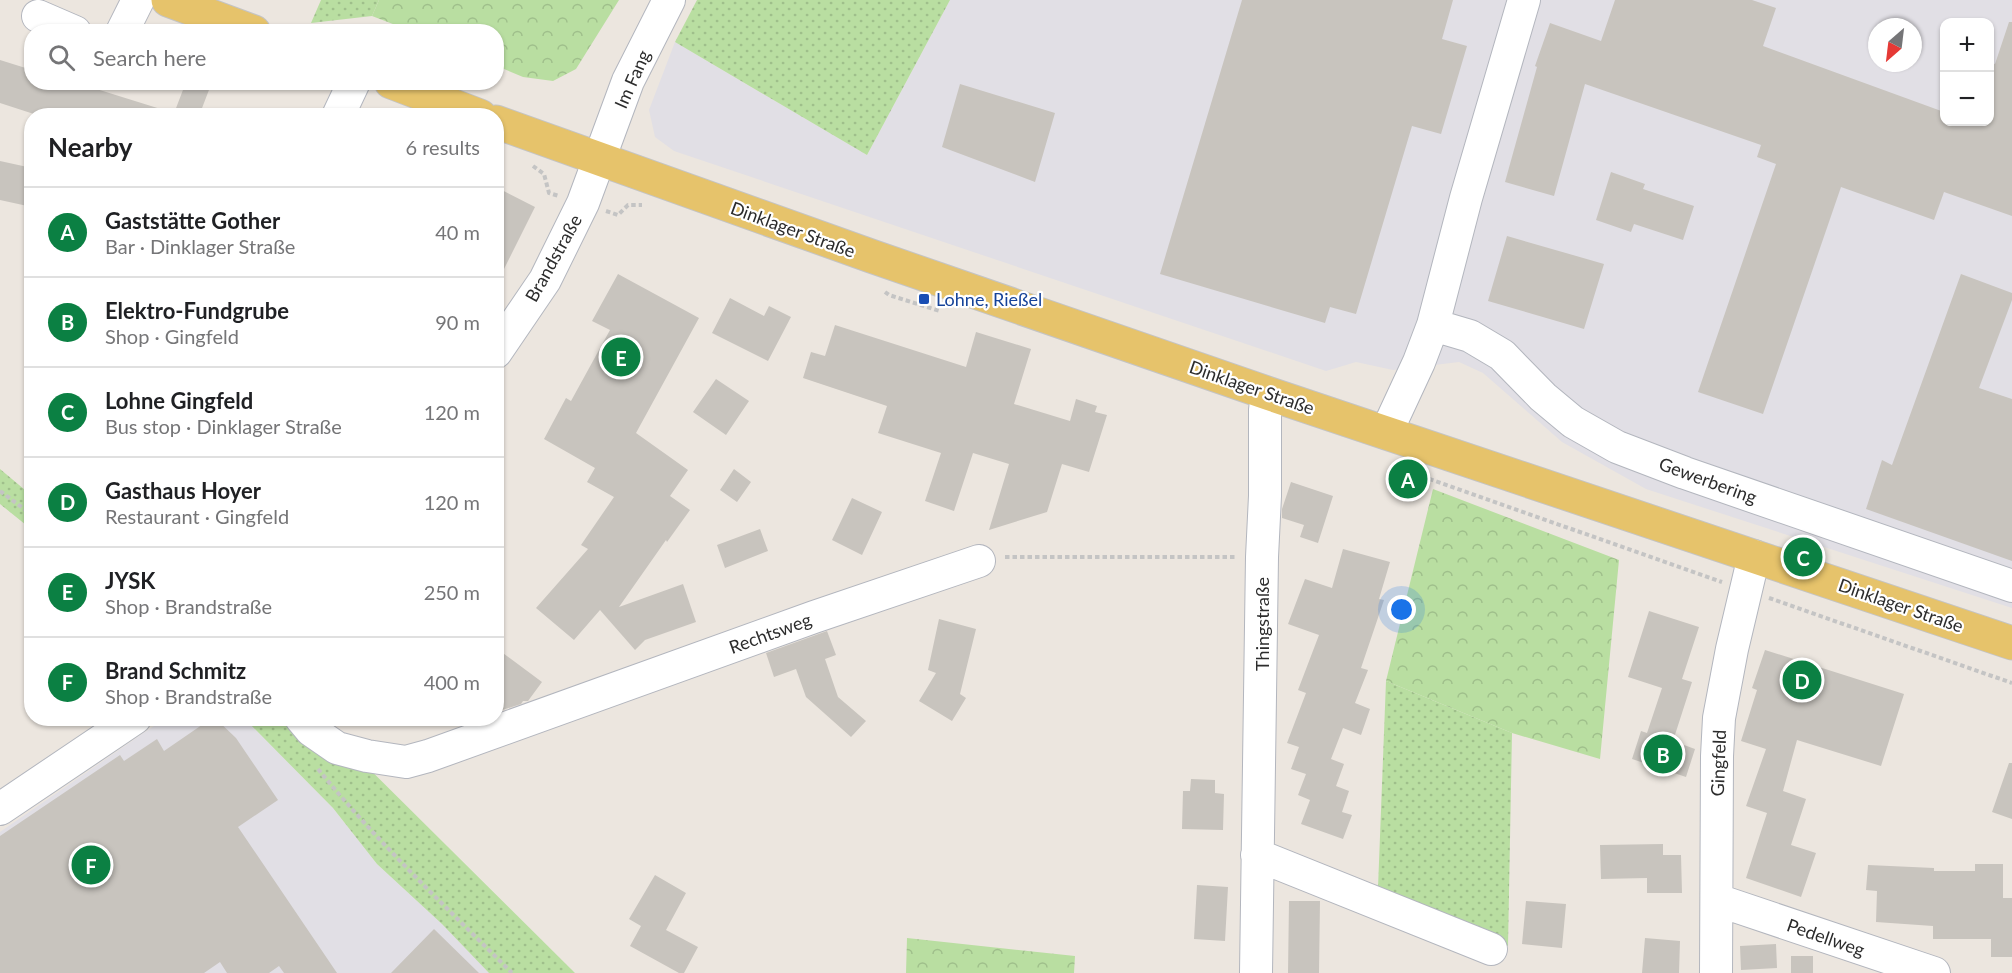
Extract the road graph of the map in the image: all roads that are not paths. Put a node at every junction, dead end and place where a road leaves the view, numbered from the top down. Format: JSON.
{"nodes":[{"id":1,"x":138,"y":0,"type":"edge"},
{"id":2,"x":168,"y":0,"type":"edge"},
{"id":3,"x":669,"y":0,"type":"edge"},
{"id":4,"x":1524,"y":0,"type":"edge"},
{"id":5,"x":38,"y":16,"type":"dead end"},
{"id":6,"x":56,"y":24,"type":"edge"},
{"id":7,"x":126,"y":24,"type":"edge"},
{"id":8,"x":232,"y":24,"type":"edge"},
{"id":9,"x":350,"y":90,"type":"edge"},
{"id":10,"x":412,"y":90,"type":"edge"},
{"id":11,"x":342,"y":108,"type":"edge"},
{"id":12,"x":459,"y":108,"type":"edge"},
{"id":13,"x":504,"y":125,"type":"edge"},
{"id":14,"x":600,"y":160,"type":"junction"},
{"id":15,"x":1432,"y":326,"type":"junction"},
{"id":16,"x":504,"y":339,"type":"edge"},
{"id":17,"x":1268,"y":393,"type":"junction"},
{"id":18,"x":1386,"y":433,"type":"junction"},
{"id":19,"x":1754,"y":556,"type":"junction"},
{"id":20,"x":978,"y":561,"type":"road end"},
{"id":21,"x":2012,"y":586,"type":"edge"},
{"id":22,"x":2012,"y":643,"type":"edge"},
{"id":23,"x":123,"y":726,"type":"edge"},
{"id":24,"x":308,"y":726,"type":"edge"},
{"id":25,"x":0,"y":809,"type":"edge"},
{"id":26,"x":1257,"y":855,"type":"junction"},
{"id":27,"x":1717,"y":900,"type":"junction"},
{"id":28,"x":1491,"y":949,"type":"dead end"},
{"id":29,"x":1256,"y":973,"type":"edge"},
{"id":30,"x":1716,"y":973,"type":"edge"},
{"id":31,"x":1934,"y":973,"type":"edge"}],
"edges":[{"from":1,"to":7,"type":"street"},
{"from":2,"to":8,"type":"main road"},
{"from":3,"to":14,"type":"street","name":"Im Fang"},
{"from":4,"to":15,"type":"street"},
{"from":5,"to":6,"type":"street"},
{"from":9,"to":11,"type":"street"},
{"from":10,"to":12,"type":"main road"},
{"from":13,"to":14,"type":"main road","name":"Dinklager Straße"},
{"from":14,"to":16,"type":"street","name":"Brandstraße"},
{"from":14,"to":17,"type":"main road","name":"Dinklager Straße"},
{"from":15,"to":18,"type":"street"},
{"from":15,"to":21,"type":"street","name":"Gewerbering"},
{"from":17,"to":18,"type":"main road","name":"Dinklager Straße"},
{"from":17,"to":26,"type":"street","name":"Thingstraße"},
{"from":18,"to":19,"type":"main road","name":"Dinklager Straße"},
{"from":19,"to":22,"type":"main road","name":"Dinklager Straße"},
{"from":19,"to":27,"type":"street","name":"Gingfeld"},
{"from":20,"to":24,"type":"street","name":"Rechtsweg"},
{"from":23,"to":25,"type":"street"},
{"from":26,"to":28,"type":"street"},
{"from":26,"to":29,"type":"street","name":"Thingstraße"},
{"from":27,"to":30,"type":"street","name":"Gingfeld"},
{"from":27,"to":31,"type":"street","name":"Pedellweg"}]}
